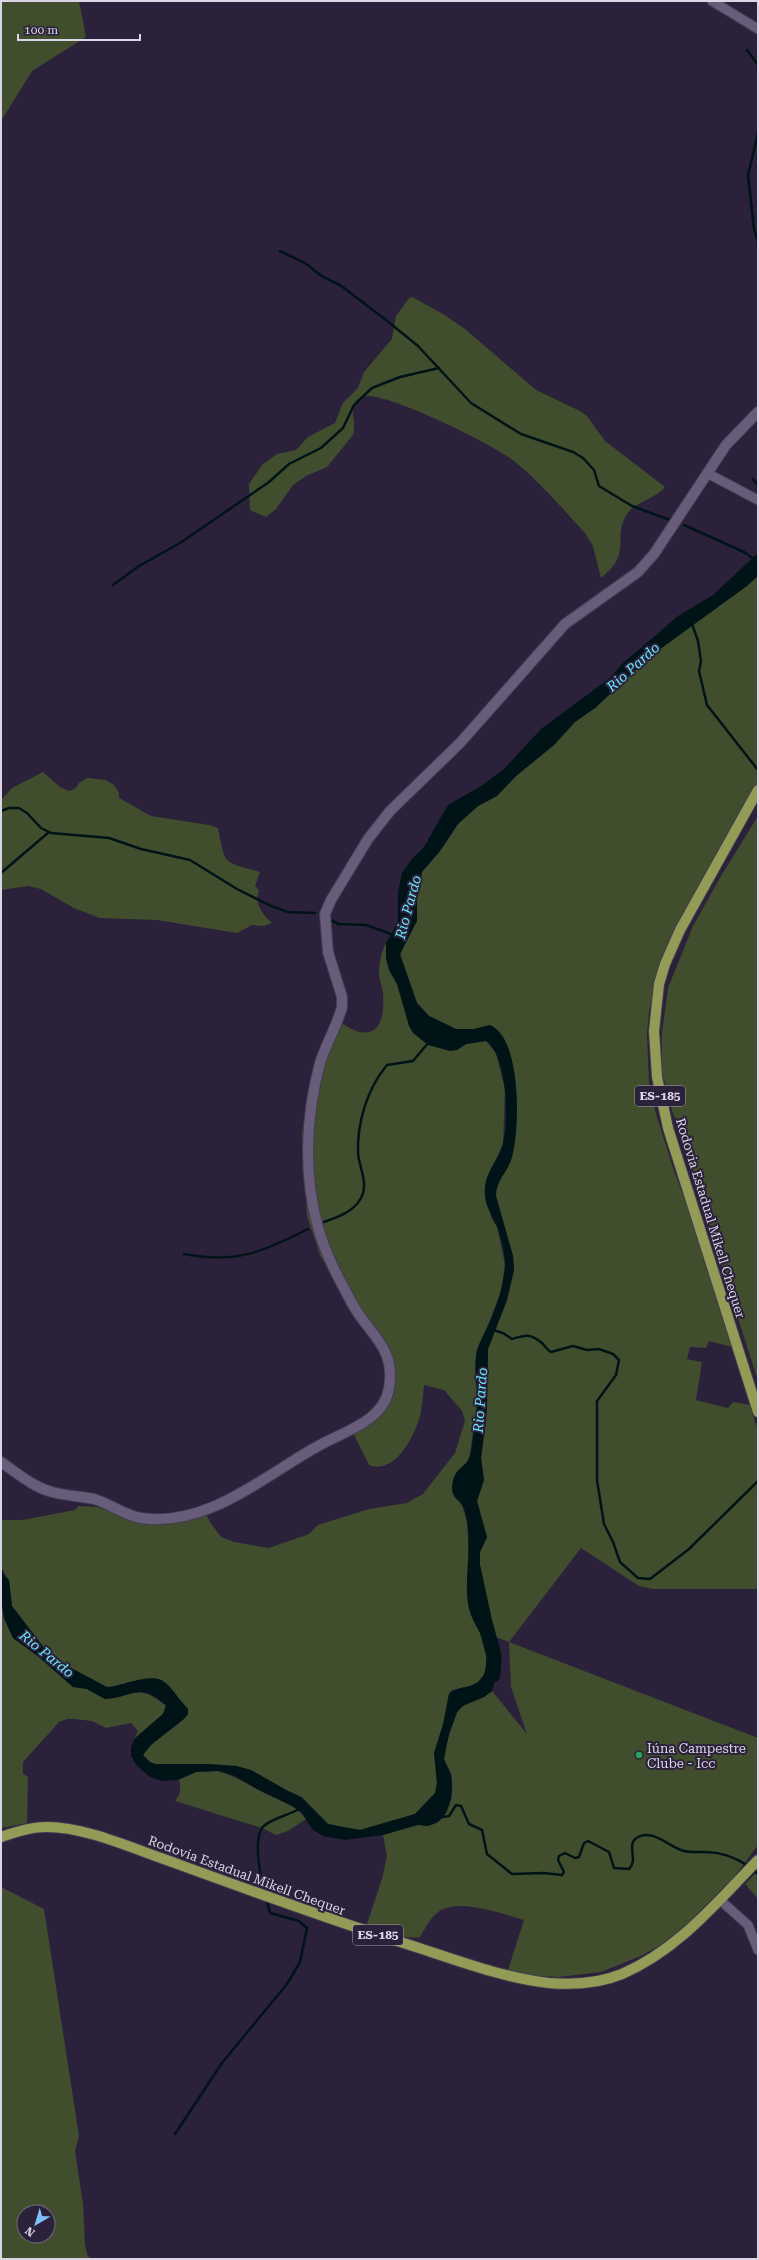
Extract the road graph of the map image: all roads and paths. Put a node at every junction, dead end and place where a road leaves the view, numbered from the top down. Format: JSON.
{"nodes":[{"id":1,"x":712,"y":1,"type":"edge"},
{"id":2,"x":758,"y":29,"type":"edge"},
{"id":3,"x":758,"y":412,"type":"edge"},
{"id":4,"x":707,"y":473,"type":"junction"},
{"id":5,"x":758,"y":500,"type":"edge"},
{"id":6,"x":758,"y":790,"type":"edge"},
{"id":7,"x":758,"y":1412,"type":"edge"},
{"id":8,"x":1,"y":1462,"type":"edge"},
{"id":9,"x":1,"y":1837,"type":"edge"},
{"id":10,"x":758,"y":1860,"type":"edge"},
{"id":11,"x":720,"y":1900,"type":"junction"},
{"id":12,"x":758,"y":1950,"type":"edge"}],
"edges":[{"from":1,"to":2,"type":"street"},
{"from":3,"to":4,"type":"street"},
{"from":4,"to":5,"type":"street"},
{"from":4,"to":8,"type":"street"},
{"from":6,"to":7,"type":"main road","name":"Rodovia Estadual Mikell Chequer","number":"ES-185"},
{"from":9,"to":11,"type":"main road","name":"Rodovia Estadual Mikell Chequer","number":"ES-185"},
{"from":10,"to":11,"type":"main road","name":"Rodovia Estadual Mikell Chequer","number":"ES-185"},
{"from":11,"to":12,"type":"street"}]}
